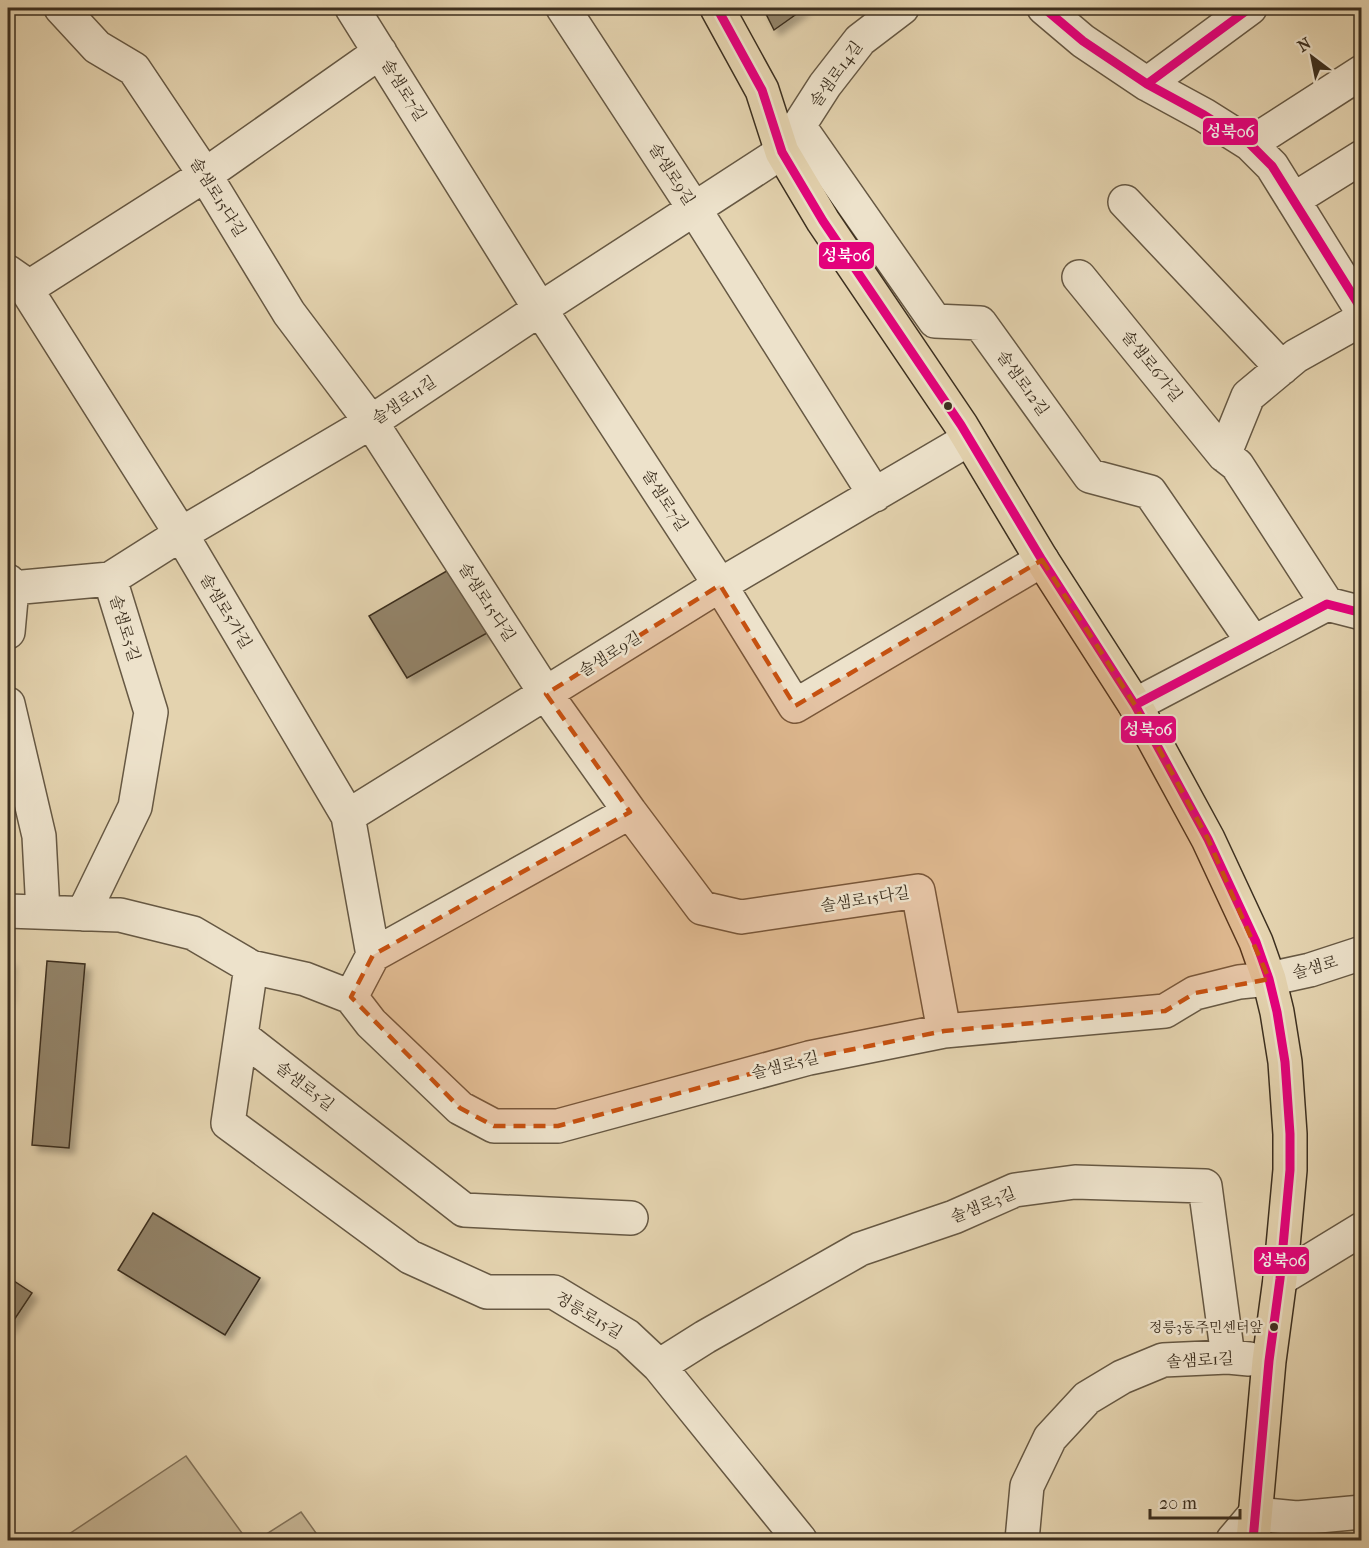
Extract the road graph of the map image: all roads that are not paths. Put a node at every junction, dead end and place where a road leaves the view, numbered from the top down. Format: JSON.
{"nodes":[{"id":1,"x":62,"y":8,"type":"edge"},
{"id":2,"x":352,"y":8,"type":"edge"},
{"id":3,"x":563,"y":8,"type":"edge"},
{"id":4,"x":717,"y":8,"type":"edge"},
{"id":5,"x":902,"y":8,"type":"edge"},
{"id":6,"x":1044,"y":8,"type":"edge"},
{"id":7,"x":1250,"y":8,"type":"edge"},
{"id":8,"x":380,"y":52,"type":"junction"},
{"id":9,"x":1362,"y":72,"type":"edge"},
{"id":10,"x":1147,"y":84,"type":"junction"},
{"id":11,"x":791,"y":139,"type":"junction"},
{"id":12,"x":1250,"y":144,"type":"junction"},
{"id":13,"x":1362,"y":157,"type":"edge"},
{"id":14,"x":205,"y":175,"type":"junction"},
{"id":15,"x":1293,"y":200,"type":"junction"},
{"id":16,"x":1125,"y":202,"type":"dead end"},
{"id":17,"x":695,"y":210,"type":"junction"},
{"id":18,"x":1079,"y":277,"type":"dead end"},
{"id":19,"x":16,"y":280,"type":"edge"},
{"id":20,"x":540,"y":309,"type":"junction"},
{"id":21,"x":1362,"y":311,"type":"edge"},
{"id":22,"x":1362,"y":319,"type":"edge"},
{"id":23,"x":1282,"y":368,"type":"junction"},
{"id":24,"x":371,"y":422,"type":"junction"},
{"id":25,"x":969,"y":439,"type":"junction"},
{"id":26,"x":1224,"y":455,"type":"junction"},
{"id":27,"x":875,"y":495,"type":"junction"},
{"id":28,"x":181,"y":534,"type":"junction"},
{"id":29,"x":1042,"y":560,"type":"junction"},
{"id":30,"x":110,"y":579,"type":"junction"},
{"id":31,"x":10,"y":585,"type":"edge"},
{"id":32,"x":720,"y":585,"type":"junction"},
{"id":33,"x":1327,"y":604,"type":"junction"},
{"id":34,"x":1362,"y":613,"type":"edge"},
{"id":35,"x":8,"y":632,"type":"edge"},
{"id":36,"x":1252,"y":642,"type":"junction"},
{"id":37,"x":546,"y":694,"type":"junction"},
{"id":38,"x":8,"y":704,"type":"edge"},
{"id":39,"x":1135,"y":705,"type":"junction"},
{"id":40,"x":630,"y":812,"type":"junction"},
{"id":41,"x":348,"y":816,"type":"junction"},
{"id":42,"x":8,"y":911,"type":"edge"},
{"id":43,"x":43,"y":912,"type":"junction"},
{"id":44,"x":83,"y":914,"type":"junction"},
{"id":45,"x":1362,"y":953,"type":"edge"},
{"id":46,"x":373,"y":955,"type":"junction"},
{"id":47,"x":251,"y":967,"type":"junction"},
{"id":48,"x":1269,"y":979,"type":"junction"},
{"id":49,"x":351,"y":997,"type":"junction"},
{"id":50,"x":944,"y":1031,"type":"junction"},
{"id":51,"x":241,"y":1036,"type":"junction"},
{"id":52,"x":631,"y":1218,"type":"dead end"},
{"id":53,"x":1362,"y":1229,"type":"edge"},
{"id":54,"x":1280,"y":1280,"type":"junction"},
{"id":55,"x":1228,"y":1357,"type":"junction"},
{"id":56,"x":1269,"y":1361,"type":"junction"},
{"id":57,"x":659,"y":1366,"type":"junction"},
{"id":58,"x":1362,"y":1512,"type":"edge"},
{"id":59,"x":1254,"y":1527,"type":"edge"},
{"id":60,"x":800,"y":1540,"type":"edge"},
{"id":61,"x":1022,"y":1540,"type":"edge"},
{"id":62,"x":1233,"y":1540,"type":"edge"}],
"edges":[{"from":1,"to":14,"type":"street","name":"솔샘로15다길"},
{"from":2,"to":8,"type":"street","name":"솔샘로7길"},
{"from":3,"to":17,"type":"street","name":"솔샘로9길"},
{"from":4,"to":11,"type":"main road","name":"솔샘로"},
{"from":5,"to":11,"type":"street","name":"솔샘로14길"},
{"from":6,"to":10,"type":"street"},
{"from":7,"to":10,"type":"street"},
{"from":8,"to":14,"type":"street","name":"솔샘로7길"},
{"from":8,"to":20,"type":"street","name":"솔샘로7길"},
{"from":9,"to":12,"type":"street"},
{"from":10,"to":12,"type":"street"},
{"from":11,"to":17,"type":"street","name":"솔샘로11길"},
{"from":11,"to":25,"type":"main road","name":"솔샘로"},
{"from":11,"to":36,"type":"street","name":"솔샘로12길"},
{"from":12,"to":15,"type":"street"},
{"from":13,"to":15,"type":"street"},
{"from":14,"to":19,"type":"street","name":"솔샘로5가길"},
{"from":14,"to":24,"type":"street","name":"솔샘로15다길"},
{"from":15,"to":21,"type":"street"},
{"from":16,"to":23,"type":"street"},
{"from":17,"to":20,"type":"street","name":"솔샘로11길"},
{"from":17,"to":27,"type":"street","name":"솔샘로9길"},
{"from":18,"to":26,"type":"street","name":"솔샘로6가길"},
{"from":19,"to":28,"type":"street","name":"솔샘로5가길"},
{"from":20,"to":24,"type":"street","name":"솔샘로11길"},
{"from":20,"to":32,"type":"street","name":"솔샘로7길"},
{"from":22,"to":23,"type":"street"},
{"from":23,"to":26,"type":"street"},
{"from":24,"to":28,"type":"street","name":"솔샘로11길"},
{"from":24,"to":37,"type":"street","name":"솔샘로15다길"},
{"from":25,"to":27,"type":"street","name":"솔샘로9길"},
{"from":25,"to":29,"type":"main road","name":"솔샘로"},
{"from":26,"to":33,"type":"street","name":"솔샘로6가길"},
{"from":27,"to":32,"type":"street","name":"솔샘로9길"},
{"from":28,"to":30,"type":"street","name":"솔샘로11길"},
{"from":28,"to":41,"type":"street","name":"솔샘로5가길"},
{"from":29,"to":32,"type":"street","name":"솔샘로7길"},
{"from":29,"to":39,"type":"main road","name":"솔샘로"},
{"from":30,"to":31,"type":"street","name":"솔샘로11길"},
{"from":30,"to":44,"type":"street","name":"솔샘로5길"},
{"from":31,"to":35,"type":"street"},
{"from":32,"to":37,"type":"street","name":"솔샘로9길"},
{"from":33,"to":34,"type":"street"},
{"from":33,"to":36,"type":"street"},
{"from":36,"to":39,"type":"street"},
{"from":37,"to":40,"type":"street","name":"솔샘로15다길"},
{"from":37,"to":41,"type":"street","name":"솔샘로9길"},
{"from":38,"to":43,"type":"street"},
{"from":39,"to":48,"type":"main road","name":"솔샘로"},
{"from":40,"to":46,"type":"street"},
{"from":40,"to":50,"type":"street","name":"솔샘로15다길"},
{"from":41,"to":46,"type":"street","name":"솔샘로5가길"},
{"from":42,"to":43,"type":"street"},
{"from":43,"to":44,"type":"street"},
{"from":44,"to":47,"type":"street"},
{"from":45,"to":48,"type":"street","name":"솔샘로"},
{"from":46,"to":49,"type":"street"},
{"from":47,"to":49,"type":"street"},
{"from":47,"to":51,"type":"street"},
{"from":48,"to":50,"type":"street","name":"솔샘로5길"},
{"from":48,"to":54,"type":"main road","name":"솔샘로"},
{"from":49,"to":50,"type":"street","name":"솔샘로5길"},
{"from":51,"to":52,"type":"street","name":"솔샘로5길"},
{"from":51,"to":57,"type":"street","name":"정릉로15길"},
{"from":53,"to":54,"type":"street"},
{"from":54,"to":56,"type":"main road","name":"솔샘로"},
{"from":55,"to":56,"type":"street","name":"솔샘로1길"},
{"from":55,"to":57,"type":"street","name":"솔샘로3길"},
{"from":55,"to":61,"type":"street","name":"솔샘로1길"},
{"from":56,"to":59,"type":"main road","name":"솔샘로"},
{"from":57,"to":60,"type":"street","name":"정릉로15길"},
{"from":58,"to":59,"type":"street"},
{"from":59,"to":62,"type":"street"}]}
